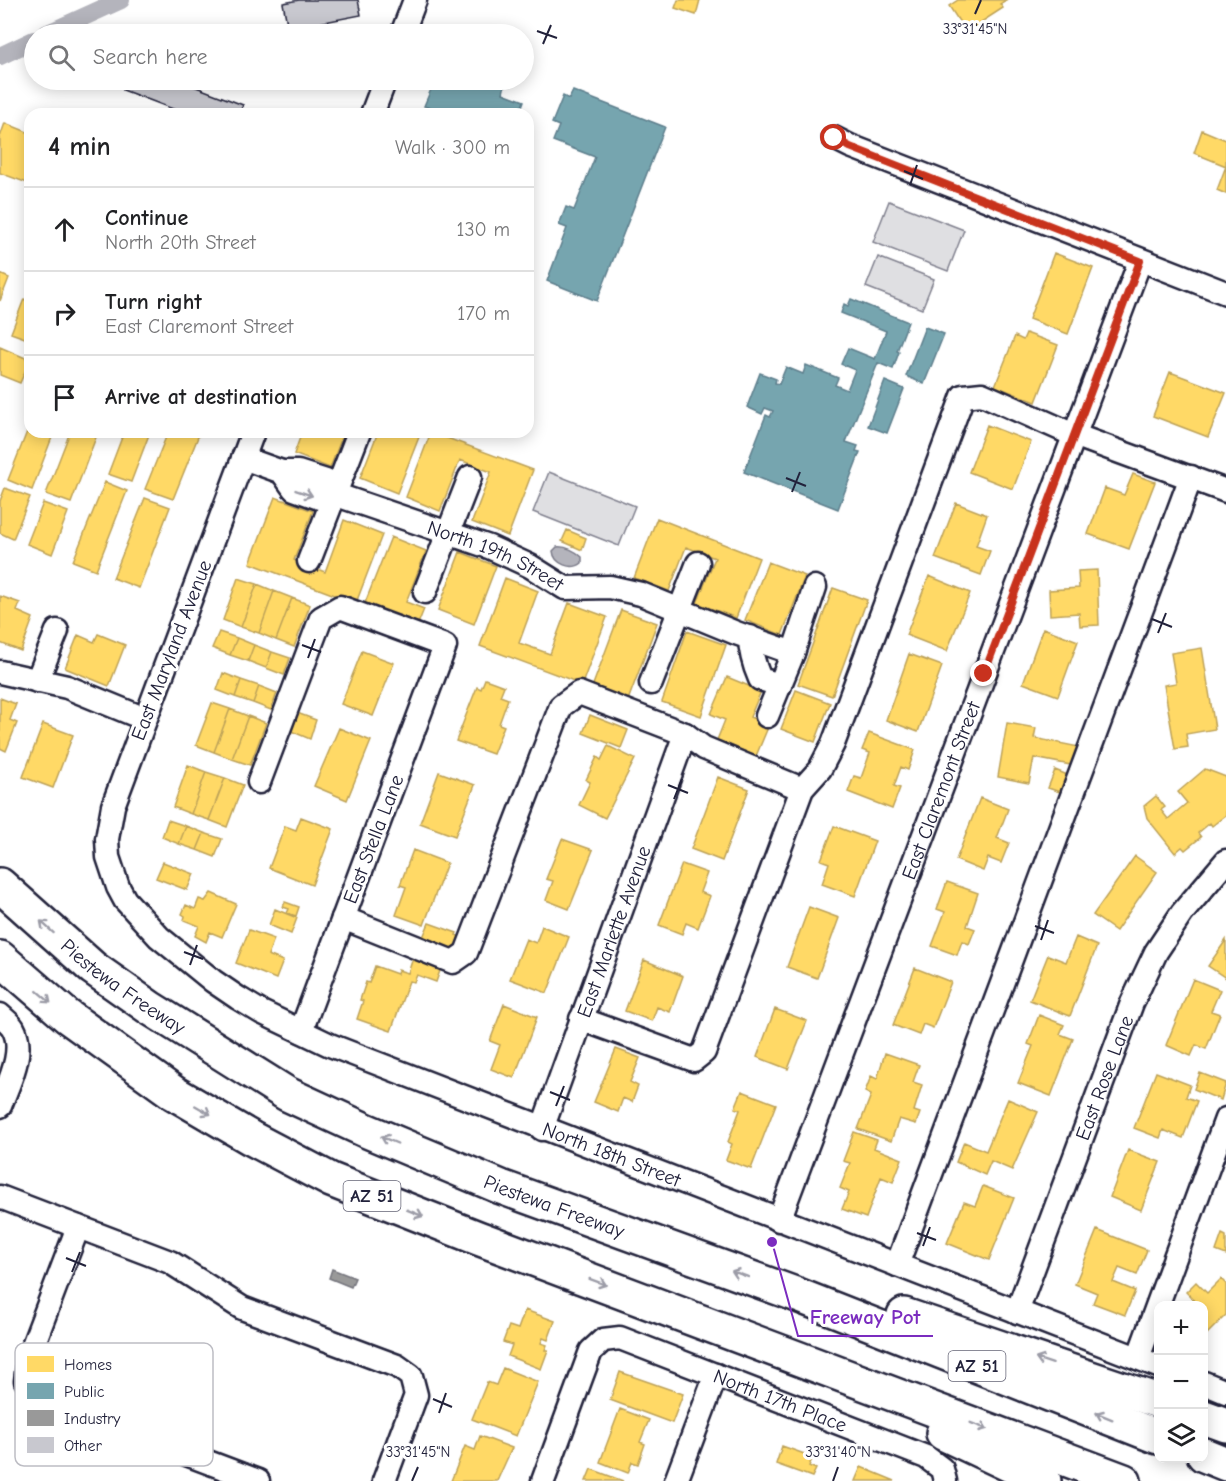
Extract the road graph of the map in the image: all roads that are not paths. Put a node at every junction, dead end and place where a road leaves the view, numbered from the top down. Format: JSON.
{"nodes":[{"id":1,"x":415,"y":0,"type":"edge"},
{"id":2,"x":406,"y":24,"type":"edge"},
{"id":3,"x":381,"y":90,"type":"edge"},
{"id":4,"x":374,"y":108,"type":"edge"},
{"id":5,"x":834,"y":138,"type":"dead end"},
{"id":6,"x":1140,"y":261,"type":"junction"},
{"id":7,"x":1226,"y":293,"type":"edge"},
{"id":8,"x":1074,"y":435,"type":"junction"},
{"id":9,"x":251,"y":438,"type":"edge"},
{"id":10,"x":357,"y":438,"type":"edge"},
{"id":11,"x":243,"y":458,"type":"junction"},
{"id":12,"x":470,"y":477,"type":"dead end"},
{"id":13,"x":1191,"y":477,"type":"junction"},
{"id":14,"x":1226,"y":491,"type":"edge"},
{"id":15,"x":334,"y":494,"type":"junction"},
{"id":16,"x":448,"y":532,"type":"junction"},
{"id":17,"x":309,"y":561,"type":"dead end"},
{"id":18,"x":698,"y":563,"type":"dead end"},
{"id":19,"x":815,"y":587,"type":"dead end"},
{"id":20,"x":425,"y":592,"type":"dead end"},
{"id":21,"x":680,"y":610,"type":"junction"},
{"id":22,"x":57,"y":632,"type":"dead end"},
{"id":23,"x":750,"y":637,"type":"junction"},
{"id":24,"x":793,"y":652,"type":"junction"},
{"id":25,"x":0,"y":672,"type":"edge"},
{"id":26,"x":37,"y":681,"type":"junction"},
{"id":27,"x":651,"y":683,"type":"dead end"},
{"id":28,"x":780,"y":685,"type":"junction"},
{"id":29,"x":767,"y":716,"type":"dead end"},
{"id":30,"x":143,"y":725,"type":"junction"},
{"id":31,"x":685,"y":734,"type":"junction"},
{"id":32,"x":260,"y":782,"type":"dead end"},
{"id":33,"x":802,"y":789,"type":"junction"},
{"id":34,"x":1226,"y":861,"type":"edge"},
{"id":35,"x":112,"y":872,"type":"joint"},
{"id":36,"x":0,"y":885,"type":"edge"},
{"id":37,"x":343,"y":918,"type":"junction"},
{"id":38,"x":0,"y":958,"type":"edge"},
{"id":39,"x":581,"y":1019,"type":"junction"},
{"id":40,"x":7,"y":1022,"type":"edge"},
{"id":41,"x":301,"y":1031,"type":"junction"},
{"id":42,"x":0,"y":1106,"type":"edge"},
{"id":43,"x":1226,"y":1119,"type":"edge"},
{"id":44,"x":542,"y":1129,"type":"junction"},
{"id":45,"x":0,"y":1197,"type":"edge"},
{"id":46,"x":779,"y":1220,"type":"junction"},
{"id":47,"x":78,"y":1227,"type":"junction"},
{"id":48,"x":897,"y":1265,"type":"junction"},
{"id":49,"x":795,"y":1294,"type":"junction"},
{"id":50,"x":1017,"y":1312,"type":"junction"},
{"id":51,"x":34,"y":1343,"type":"edge"},
{"id":52,"x":787,"y":1353,"type":"junction"},
{"id":53,"x":1148,"y":1362,"type":"edge"},
{"id":54,"x":716,"y":1375,"type":"junction"},
{"id":55,"x":1208,"y":1385,"type":"edge"},
{"id":56,"x":1226,"y":1392,"type":"edge"},
{"id":57,"x":1154,"y":1400,"type":"edge"},
{"id":58,"x":1208,"y":1419,"type":"edge"},
{"id":59,"x":1226,"y":1425,"type":"edge"},
{"id":60,"x":1154,"y":1435,"type":"edge"},
{"id":61,"x":1208,"y":1457,"type":"edge"},
{"id":62,"x":213,"y":1464,"type":"edge"},
{"id":63,"x":1226,"y":1464,"type":"edge"},
{"id":64,"x":258,"y":1481,"type":"edge"},
{"id":65,"x":384,"y":1481,"type":"edge"},
{"id":66,"x":543,"y":1481,"type":"edge"},
{"id":67,"x":676,"y":1481,"type":"edge"},
{"id":68,"x":945,"y":1481,"type":"edge"},
{"id":69,"x":1044,"y":1481,"type":"edge"},
{"id":70,"x":1124,"y":1481,"type":"edge"}],
"edges":[{"from":1,"to":2,"type":"street"},
{"from":3,"to":4,"type":"street"},
{"from":5,"to":6,"type":"street"},
{"from":6,"to":7,"type":"street"},
{"from":6,"to":8,"type":"street","name":"East Claremont Street"},
{"from":8,"to":13,"type":"street"},
{"from":8,"to":33,"type":"street"},
{"from":8,"to":46,"type":"street","name":"East Claremont Street"},
{"from":9,"to":11,"type":"street","name":"East Maryland Avenue"},
{"from":10,"to":15,"type":"street"},
{"from":11,"to":15,"type":"street","name":"North 19th Street"},
{"from":11,"to":30,"type":"street","name":"East Maryland Avenue"},
{"from":12,"to":16,"type":"street"},
{"from":13,"to":14,"type":"street"},
{"from":13,"to":48,"type":"street"},
{"from":15,"to":16,"type":"street","name":"North 19th Street"},
{"from":15,"to":17,"type":"street"},
{"from":16,"to":20,"type":"street"},
{"from":16,"to":21,"type":"street","name":"North 19th Street"},
{"from":18,"to":21,"type":"street"},
{"from":19,"to":24,"type":"street"},
{"from":21,"to":23,"type":"street","name":"North 19th Street"},
{"from":21,"to":27,"type":"street"},
{"from":22,"to":26,"type":"street"},
{"from":23,"to":24,"type":"street","name":"North 19th Street"},
{"from":23,"to":28,"type":"street"},
{"from":24,"to":28,"type":"street"},
{"from":25,"to":26,"type":"street"},
{"from":26,"to":30,"type":"street"},
{"from":28,"to":29,"type":"street"},
{"from":30,"to":35,"type":"street","name":"East Maryland Avenue"},
{"from":31,"to":33,"type":"street"},
{"from":31,"to":37,"type":"street"},
{"from":31,"to":39,"type":"street","name":"East Marlette Avenue"},
{"from":32,"to":37,"type":"street","name":"East Stella Lane"},
{"from":33,"to":39,"type":"street"},
{"from":34,"to":50,"type":"street","name":"East Rose Lane"},
{"from":35,"to":41,"type":"street","name":"North 18th Street"},
{"from":49,"to":36,"type":"highway","name":"Piestewa Freeway","number":"AZ 51","one_way":true},
{"from":37,"to":41,"type":"street","name":"East Stella Lane"},
{"from":38,"to":52,"type":"highway","number":"AZ 51","one_way":true},
{"from":39,"to":44,"type":"street","name":"East Marlette Avenue"},
{"from":40,"to":42,"type":"street"},
{"from":41,"to":44,"type":"street","name":"North 18th Street"},
{"from":43,"to":53,"type":"street"},
{"from":44,"to":46,"type":"street","name":"North 18th Street"},
{"from":45,"to":47,"type":"street"},
{"from":46,"to":48,"type":"street","name":"North 18th Street"},
{"from":47,"to":51,"type":"street"},
{"from":47,"to":65,"type":"street"},
{"from":48,"to":50,"type":"street","name":"North 18th Street"},
{"from":57,"to":49,"type":"highway","one_way":true},
{"from":60,"to":49,"type":"highway","name":"Piestewa Freeway","number":"AZ 51","one_way":true},
{"from":50,"to":53,"type":"street","name":"North 18th Street"},
{"from":52,"to":69,"type":"highway"},
{"from":52,"to":70,"type":"highway","number":"AZ 51","one_way":true},
{"from":54,"to":66,"type":"street","name":"North 17th Place"},
{"from":54,"to":67,"type":"street"},
{"from":54,"to":68,"type":"street","name":"North 17th Place"},
{"from":55,"to":56,"type":"street"},
{"from":58,"to":59,"type":"highway"},
{"from":61,"to":63,"type":"highway"},
{"from":62,"to":64,"type":"street"}]}
